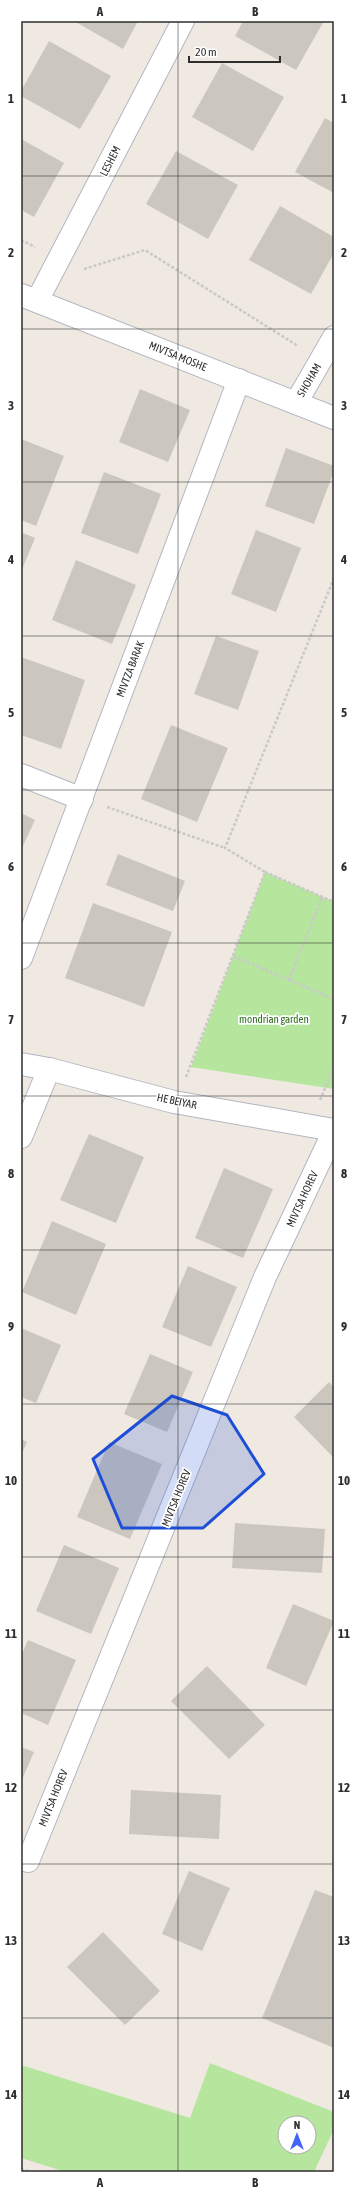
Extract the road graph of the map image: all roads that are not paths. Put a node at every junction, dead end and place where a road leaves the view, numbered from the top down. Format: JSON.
{"nodes":[{"id":1,"x":183,"y":21,"type":"edge"},
{"id":2,"x":29,"y":298,"type":"edge"},
{"id":3,"x":334,"y":337,"type":"edge"},
{"id":4,"x":239,"y":380,"type":"junction"},
{"id":5,"x":296,"y":402,"type":"junction"},
{"id":6,"x":334,"y":418,"type":"edge"},
{"id":7,"x":21,"y":775,"type":"edge"},
{"id":8,"x":82,"y":799,"type":"junction"},
{"id":9,"x":21,"y":958,"type":"edge"},
{"id":10,"x":21,"y":1064,"type":"edge"},
{"id":11,"x":49,"y":1069,"type":"junction"},
{"id":12,"x":334,"y":1131,"type":"edge"},
{"id":13,"x":21,"y":1137,"type":"edge"},
{"id":14,"x":21,"y":1859,"type":"edge"}],
"edges":[{"from":1,"to":2,"type":"street","name":"LESHEM"},
{"from":2,"to":4,"type":"street","name":"MIVTSA MOSHE"},
{"from":3,"to":5,"type":"street","name":"SHOHAM"},
{"from":4,"to":5,"type":"street","name":"MIVTSA MOSHE"},
{"from":4,"to":8,"type":"street","name":"MIVTZA BARAK"},
{"from":5,"to":6,"type":"street","name":"MIVTSA MOSHE"},
{"from":7,"to":8,"type":"street"},
{"from":8,"to":9,"type":"street","name":"MIVTZA BARAK"},
{"from":10,"to":11,"type":"street","name":"HE BEIYAR"},
{"from":11,"to":12,"type":"street","name":"HE BEIYAR"},
{"from":11,"to":13,"type":"street"},
{"from":12,"to":14,"type":"street","name":"MIVTSA HOREV"}]}
